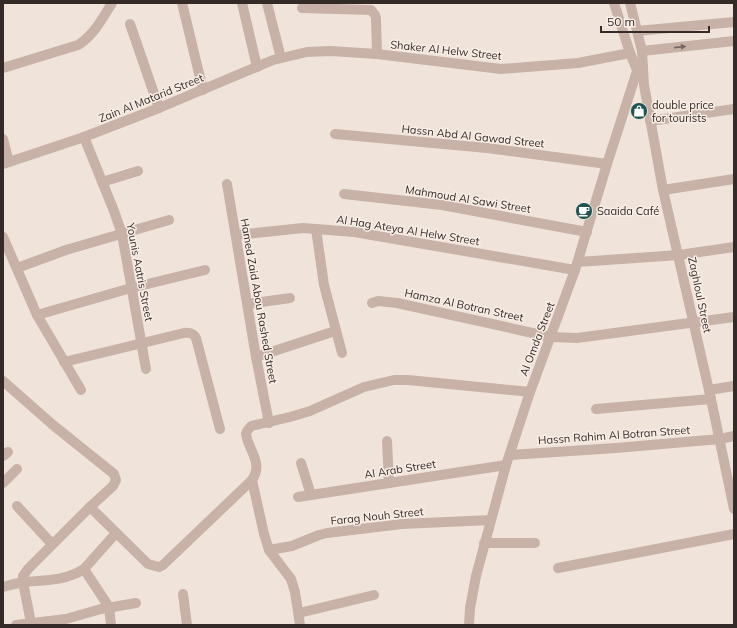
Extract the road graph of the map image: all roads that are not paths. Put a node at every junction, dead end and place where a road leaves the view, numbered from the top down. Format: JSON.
{"nodes":[{"id":1,"x":182,"y":3,"type":"edge"},
{"id":2,"x":242,"y":3,"type":"edge"},
{"id":3,"x":267,"y":3,"type":"edge"},
{"id":4,"x":614,"y":3,"type":"edge"},
{"id":5,"x":630,"y":3,"type":"edge"},
{"id":6,"x":111,"y":4,"type":"edge"},
{"id":7,"x":302,"y":8,"type":"dead end"},
{"id":8,"x":734,"y":22,"type":"edge"},
{"id":9,"x":130,"y":24,"type":"dead end"},
{"id":10,"x":637,"y":31,"type":"junction"},
{"id":11,"x":734,"y":42,"type":"edge"},
{"id":12,"x":642,"y":51,"type":"junction"},
{"id":13,"x":306,"y":52,"type":"joint"},
{"id":14,"x":630,"y":53,"type":"junction"},
{"id":15,"x":377,"y":54,"type":"junction"},
{"id":16,"x":281,"y":58,"type":"junction"},
{"id":17,"x":3,"y":68,"type":"edge"},
{"id":18,"x":257,"y":68,"type":"junction"},
{"id":19,"x":640,"y":69,"type":"junction"},
{"id":20,"x":203,"y":90,"type":"junction"},
{"id":21,"x":159,"y":108,"type":"junction"},
{"id":22,"x":734,"y":109,"type":"edge"},
{"id":23,"x":650,"y":121,"type":"junction"},
{"id":24,"x":335,"y":134,"type":"dead end"},
{"id":25,"x":84,"y":137,"type":"junction"},
{"id":26,"x":3,"y":139,"type":"edge"},
{"id":27,"x":6,"y":163,"type":"edge"},
{"id":28,"x":607,"y":164,"type":"junction"},
{"id":29,"x":138,"y":171,"type":"dead end"},
{"id":30,"x":734,"y":179,"type":"edge"},
{"id":31,"x":102,"y":182,"type":"junction"},
{"id":32,"x":227,"y":184,"type":"dead end"},
{"id":33,"x":663,"y":190,"type":"junction"},
{"id":34,"x":344,"y":194,"type":"dead end"},
{"id":35,"x":169,"y":220,"type":"dead end"},
{"id":36,"x":316,"y":229,"type":"junction"},
{"id":37,"x":587,"y":232,"type":"junction"},
{"id":38,"x":122,"y":234,"type":"junction"},
{"id":39,"x":236,"y":235,"type":"junction"},
{"id":40,"x":3,"y":237,"type":"edge"},
{"id":41,"x":734,"y":247,"type":"edge"},
{"id":42,"x":679,"y":256,"type":"junction"},
{"id":43,"x":576,"y":266,"type":"junction"},
{"id":44,"x":17,"y":268,"type":"junction"},
{"id":45,"x":205,"y":270,"type":"dead end"},
{"id":46,"x":131,"y":288,"type":"junction"},
{"id":47,"x":290,"y":298,"type":"dead end"},
{"id":48,"x":372,"y":303,"type":"dead end"},
{"id":49,"x":248,"y":304,"type":"junction"},
{"id":50,"x":37,"y":315,"type":"junction"},
{"id":51,"x":734,"y":317,"type":"edge"},
{"id":52,"x":693,"y":323,"type":"junction"},
{"id":53,"x":335,"y":331,"type":"junction"},
{"id":54,"x":551,"y":336,"type":"junction"},
{"id":55,"x":141,"y":343,"type":"junction"},
{"id":56,"x":342,"y":353,"type":"dead end"},
{"id":57,"x":256,"y":357,"type":"junction"},
{"id":58,"x":64,"y":362,"type":"junction"},
{"id":59,"x":146,"y":369,"type":"dead end"},
{"id":60,"x":4,"y":383,"type":"edge"},
{"id":61,"x":734,"y":386,"type":"edge"},
{"id":62,"x":81,"y":390,"type":"dead end"},
{"id":63,"x":530,"y":392,"type":"junction"},
{"id":64,"x":710,"y":394,"type":"junction"},
{"id":65,"x":596,"y":409,"type":"dead end"},
{"id":66,"x":269,"y":423,"type":"junction"},
{"id":67,"x":220,"y":429,"type":"dead end"},
{"id":68,"x":734,"y":436,"type":"edge"},
{"id":69,"x":720,"y":439,"type":"junction"},
{"id":70,"x":387,"y":441,"type":"dead end"},
{"id":71,"x":510,"y":455,"type":"junction"},
{"id":72,"x":301,"y":464,"type":"dead end"},
{"id":73,"x":506,"y":465,"type":"junction"},
{"id":74,"x":17,"y":469,"type":"dead end"},
{"id":75,"x":252,"y":480,"type":"junction"},
{"id":76,"x":3,"y":483,"type":"edge"},
{"id":77,"x":389,"y":483,"type":"junction"},
{"id":78,"x":732,"y":484,"type":"edge"},
{"id":79,"x":311,"y":495,"type":"junction"},
{"id":80,"x":298,"y":497,"type":"dead end"},
{"id":81,"x":17,"y":506,"type":"dead end"},
{"id":82,"x":90,"y":506,"type":"junction"},
{"id":83,"x":734,"y":509,"type":"edge"},
{"id":84,"x":490,"y":520,"type":"junction"},
{"id":85,"x":116,"y":533,"type":"junction"},
{"id":86,"x":734,"y":534,"type":"edge"},
{"id":87,"x":484,"y":543,"type":"junction"},
{"id":88,"x":535,"y":543,"type":"dead end"},
{"id":89,"x":52,"y":544,"type":"junction"},
{"id":90,"x":270,"y":550,"type":"junction"},
{"id":91,"x":558,"y":568,"type":"dead end"},
{"id":92,"x":84,"y":569,"type":"junction"},
{"id":93,"x":23,"y":582,"type":"junction"},
{"id":94,"x":3,"y":587,"type":"edge"},
{"id":95,"x":183,"y":594,"type":"dead end"},
{"id":96,"x":374,"y":594,"type":"dead end"},
{"id":97,"x":136,"y":603,"type":"dead end"},
{"id":98,"x":109,"y":607,"type":"junction"},
{"id":99,"x":299,"y":613,"type":"junction"},
{"id":100,"x":31,"y":623,"type":"junction"},
{"id":101,"x":52,"y":623,"type":"edge"},
{"id":102,"x":16,"y":625,"type":"edge"},
{"id":103,"x":111,"y":625,"type":"edge"},
{"id":104,"x":187,"y":625,"type":"edge"},
{"id":105,"x":300,"y":625,"type":"edge"},
{"id":106,"x":469,"y":625,"type":"edge"}],
"edges":[{"from":1,"to":20,"type":"street"},
{"from":2,"to":18,"type":"street"},
{"from":3,"to":16,"type":"street"},
{"from":4,"to":14,"type":"street","name":"Zaghloul Street"},
{"from":5,"to":10,"type":"street","name":"Zaghloul Street"},
{"from":6,"to":17,"type":"street"},
{"from":7,"to":15,"type":"street"},
{"from":8,"to":10,"type":"street"},
{"from":9,"to":21,"type":"street"},
{"from":10,"to":12,"type":"street","name":"Zaghloul Street"},
{"from":12,"to":11,"type":"street","one_way":true},
{"from":12,"to":19,"type":"street","name":"Zaghloul Street"},
{"from":13,"to":15,"type":"street","name":"Shaker Al Helw Street"},
{"from":13,"to":16,"type":"street","name":"Zain Al Matarid Street"},
{"from":14,"to":15,"type":"street","name":"Shaker Al Helw Street"},
{"from":14,"to":19,"type":"street","name":"Zaghloul Street"},
{"from":16,"to":18,"type":"street","name":"Zain Al Matarid Street"},
{"from":18,"to":20,"type":"street","name":"Zain Al Matarid Street"},
{"from":19,"to":23,"type":"street","name":"Zaghloul Street"},
{"from":19,"to":28,"type":"street","name":"Al Omda Street"},
{"from":20,"to":21,"type":"street","name":"Zain Al Matarid Street"},
{"from":21,"to":25,"type":"street","name":"Zain Al Matarid Street"},
{"from":22,"to":23,"type":"street"},
{"from":23,"to":33,"type":"street","name":"Zaghloul Street"},
{"from":24,"to":28,"type":"street","name":"Hassn Abd Al Gawad Street"},
{"from":25,"to":27,"type":"street","name":"Zain Al Matarid Street"},
{"from":25,"to":31,"type":"street","name":"Younis Aatris Street"},
{"from":26,"to":27,"type":"street"},
{"from":28,"to":37,"type":"street","name":"Al Omda Street"},
{"from":29,"to":31,"type":"street"},
{"from":30,"to":33,"type":"street"},
{"from":31,"to":38,"type":"street","name":"Younis Aatris Street"},
{"from":32,"to":39,"type":"street","name":"Hamed Zaid Abou Rashed Street"},
{"from":33,"to":42,"type":"street","name":"Zaghloul Street"},
{"from":34,"to":37,"type":"street","name":"Mahmoud Al Sawi Street"},
{"from":35,"to":38,"type":"street"},
{"from":36,"to":39,"type":"street","name":"Al Hag Ateya Al Helw Street"},
{"from":36,"to":43,"type":"street","name":"Al Hag Ateya Al Helw Street"},
{"from":36,"to":53,"type":"street"},
{"from":37,"to":43,"type":"street","name":"Al Omda Street"},
{"from":38,"to":44,"type":"street"},
{"from":38,"to":46,"type":"street","name":"Younis Aatris Street"},
{"from":39,"to":49,"type":"street","name":"Hamed Zaid Abou Rashed Street"},
{"from":40,"to":44,"type":"street"},
{"from":41,"to":42,"type":"street","name":"Al Hag Ateya Al Helw Street"},
{"from":42,"to":43,"type":"street","name":"Al Hag Ateya Al Helw Street"},
{"from":42,"to":52,"type":"street","name":"Zaghloul Street"},
{"from":43,"to":54,"type":"street","name":"Al Omda Street"},
{"from":44,"to":50,"type":"street"},
{"from":45,"to":46,"type":"street"},
{"from":46,"to":50,"type":"street"},
{"from":46,"to":55,"type":"street","name":"Younis Aatris Street"},
{"from":47,"to":49,"type":"street"},
{"from":48,"to":54,"type":"street","name":"Hamza Al Botran Street"},
{"from":49,"to":57,"type":"street","name":"Hamed Zaid Abou Rashed Street"},
{"from":50,"to":58,"type":"street"},
{"from":51,"to":52,"type":"street","name":"Hamza Al Botran Street"},
{"from":52,"to":54,"type":"street","name":"Hamza Al Botran Street"},
{"from":52,"to":64,"type":"street","name":"Zaghloul Street"},
{"from":53,"to":56,"type":"street"},
{"from":53,"to":57,"type":"street"},
{"from":54,"to":63,"type":"street","name":"Al Omda Street"},
{"from":55,"to":58,"type":"street"},
{"from":55,"to":59,"type":"street","name":"Younis Aatris Street"},
{"from":55,"to":67,"type":"street"},
{"from":57,"to":66,"type":"street","name":"Hamed Zaid Abou Rashed Street"},
{"from":58,"to":62,"type":"street"},
{"from":60,"to":82,"type":"street"},
{"from":61,"to":64,"type":"street"},
{"from":63,"to":66,"type":"street"},
{"from":63,"to":71,"type":"street","name":"Al Omda Street"},
{"from":64,"to":65,"type":"street"},
{"from":64,"to":69,"type":"street","name":"Zaghloul Street"},
{"from":66,"to":75,"type":"street"},
{"from":68,"to":69,"type":"street","name":"Hassn Rahim Al Botran Street"},
{"from":69,"to":71,"type":"street","name":"Hassn Rahim Al Botran Street"},
{"from":69,"to":78,"type":"street","name":"Zaghloul Street"},
{"from":70,"to":77,"type":"street"},
{"from":71,"to":73,"type":"street","name":"Al Omda Street"},
{"from":72,"to":79,"type":"street"},
{"from":73,"to":77,"type":"street","name":"Al Arab Street"},
{"from":73,"to":84,"type":"street","name":"Al Omda Street"},
{"from":74,"to":76,"type":"street"},
{"from":75,"to":85,"type":"street"},
{"from":75,"to":90,"type":"street"},
{"from":77,"to":79,"type":"street","name":"Al Arab Street"},
{"from":78,"to":83,"type":"street","name":"Zaghloul Street"},
{"from":79,"to":80,"type":"street","name":"Al Arab Street"},
{"from":81,"to":89,"type":"street"},
{"from":82,"to":85,"type":"street"},
{"from":82,"to":89,"type":"street"},
{"from":84,"to":87,"type":"street","name":"Al Omda Street"},
{"from":84,"to":90,"type":"street","name":"Farag Nouh Street"},
{"from":85,"to":92,"type":"street"},
{"from":86,"to":91,"type":"street"},
{"from":87,"to":88,"type":"street"},
{"from":87,"to":106,"type":"street","name":"Al Omda Street"},
{"from":89,"to":93,"type":"street"},
{"from":90,"to":99,"type":"street"},
{"from":92,"to":93,"type":"street"},
{"from":92,"to":98,"type":"street"},
{"from":93,"to":94,"type":"street"},
{"from":93,"to":100,"type":"street"},
{"from":95,"to":104,"type":"street"},
{"from":96,"to":99,"type":"street"},
{"from":97,"to":98,"type":"street"},
{"from":98,"to":101,"type":"street"},
{"from":98,"to":103,"type":"street"},
{"from":99,"to":105,"type":"street"},
{"from":100,"to":101,"type":"street"},
{"from":100,"to":102,"type":"street"}]}
